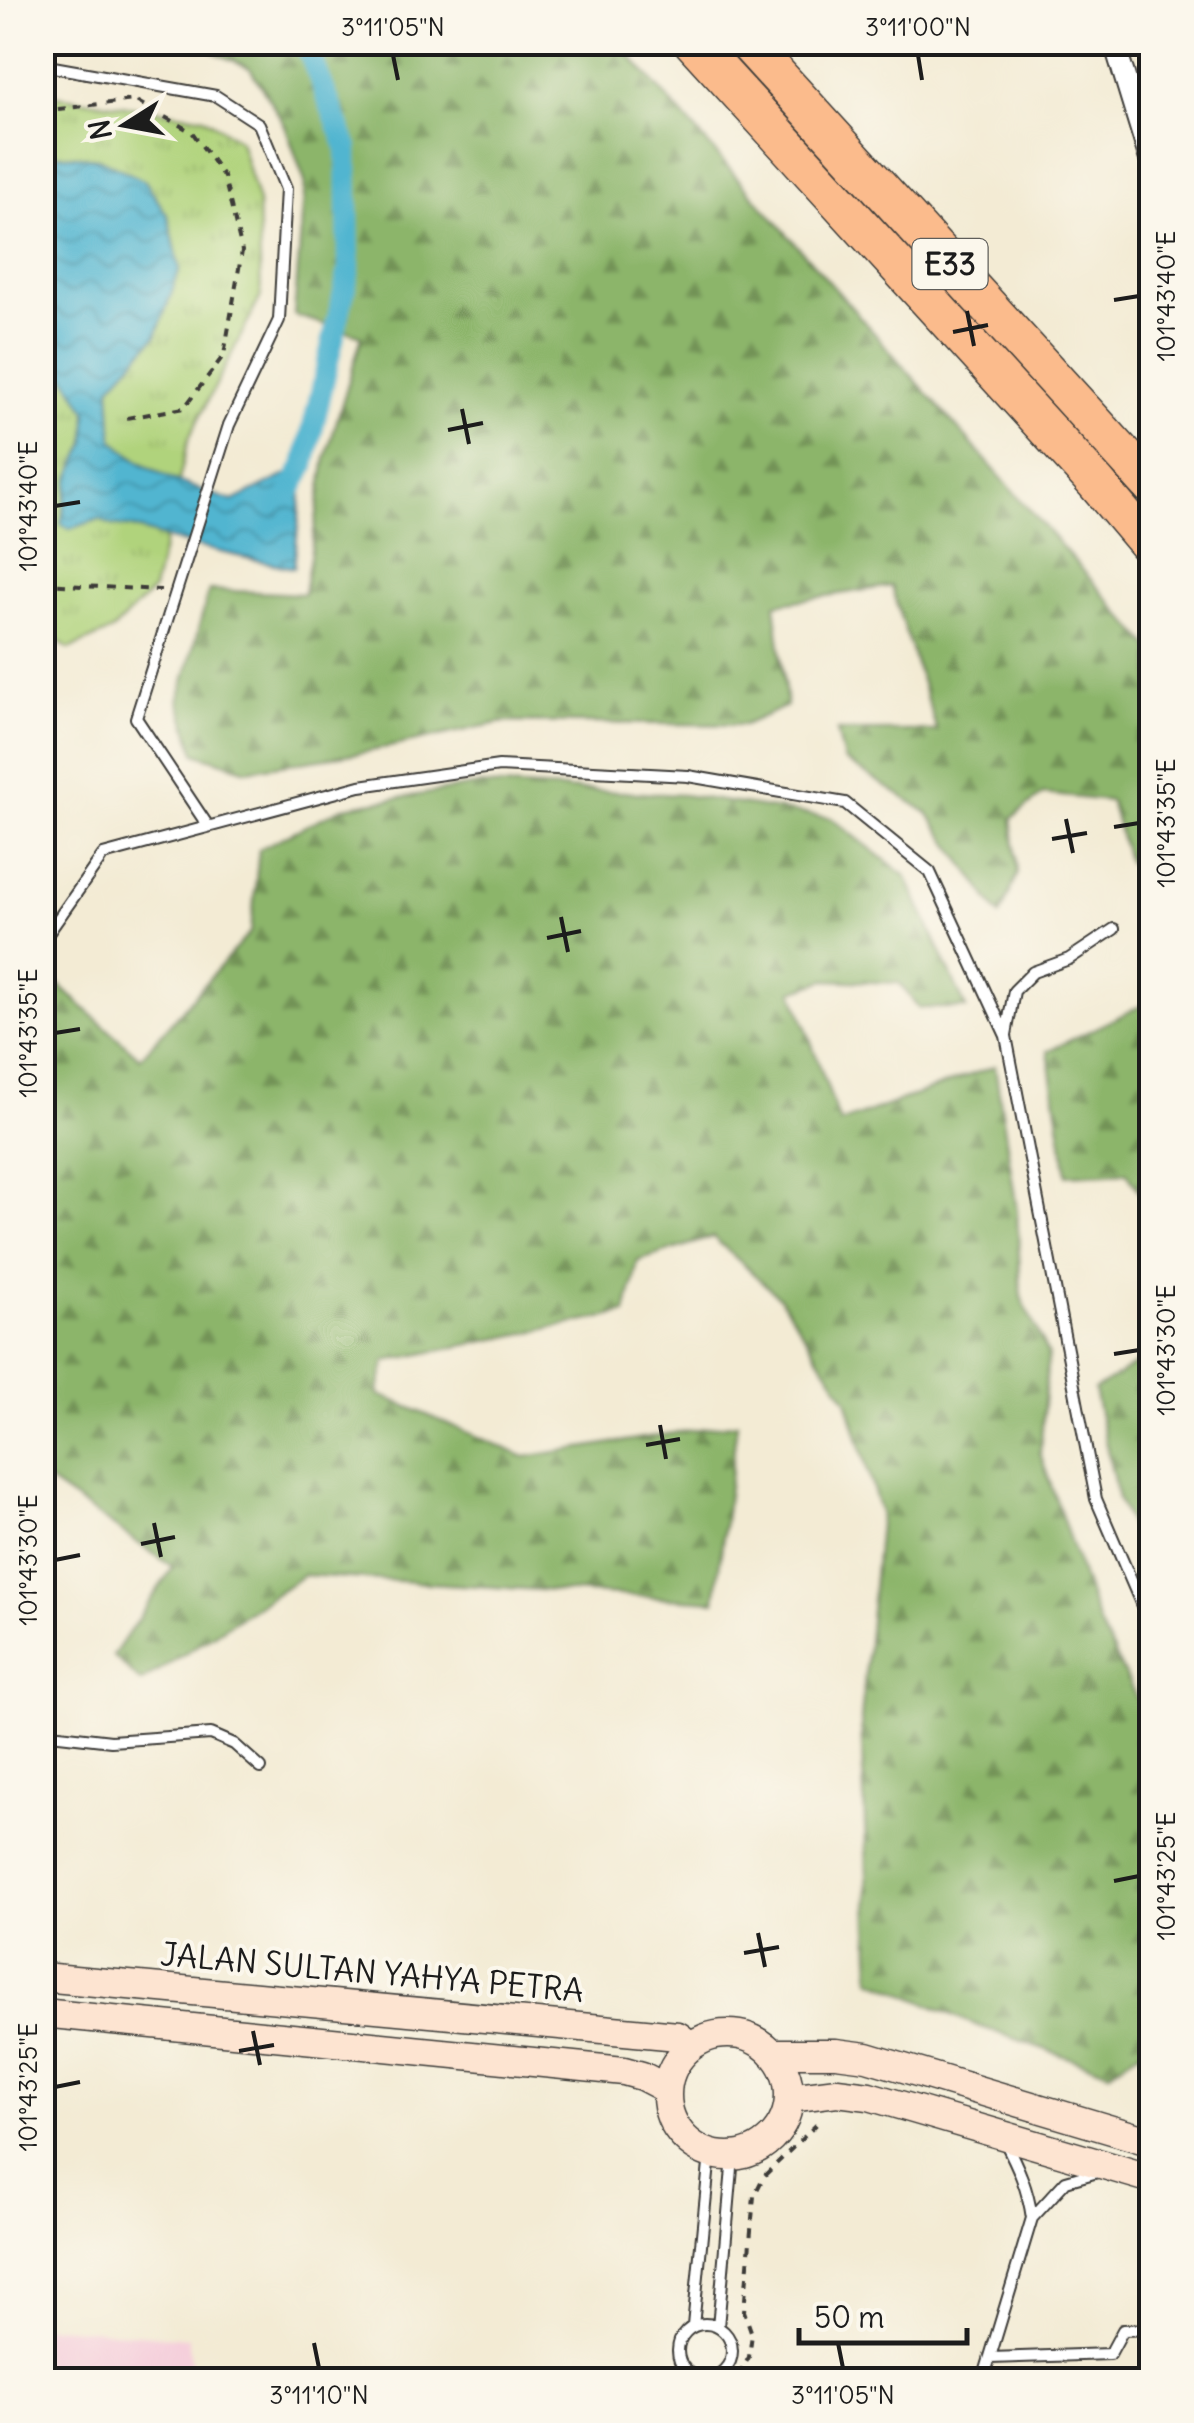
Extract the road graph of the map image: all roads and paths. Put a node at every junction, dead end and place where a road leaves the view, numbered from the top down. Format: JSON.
{"nodes":[{"id":1,"x":693,"y":42,"type":"edge"},
{"id":2,"x":746,"y":42,"type":"edge"},
{"id":3,"x":1114,"y":42,"type":"edge"},
{"id":4,"x":42,"y":65,"type":"edge"},
{"id":5,"x":42,"y":111,"type":"edge"},
{"id":6,"x":1152,"y":166,"type":"edge"},
{"id":7,"x":120,"y":419,"type":"dead end"},
{"id":8,"x":53,"y":445,"type":"dead end"},
{"id":9,"x":42,"y":451,"type":"edge"},
{"id":10,"x":1152,"y":486,"type":"edge"},
{"id":11,"x":1152,"y":549,"type":"edge"},
{"id":12,"x":42,"y":584,"type":"edge"},
{"id":13,"x":176,"y":591,"type":"junction"},
{"id":14,"x":208,"y":826,"type":"junction"},
{"id":15,"x":1114,"y":929,"type":"dead end"},
{"id":16,"x":42,"y":942,"type":"edge"},
{"id":17,"x":1006,"y":1036,"type":"junction"},
{"id":18,"x":1152,"y":1629,"type":"edge"},
{"id":19,"x":42,"y":1733,"type":"edge"},
{"id":20,"x":261,"y":1768,"type":"dead end"},
{"id":21,"x":42,"y":1977,"type":"edge"},
{"id":22,"x":42,"y":2014,"type":"edge"},
{"id":23,"x":691,"y":2046,"type":"junction"},
{"id":24,"x":772,"y":2053,"type":"junction"},
{"id":25,"x":666,"y":2090,"type":"junction"},
{"id":26,"x":789,"y":2098,"type":"junction"},
{"id":27,"x":824,"y":2118,"type":"dead end"},
{"id":28,"x":1002,"y":2135,"type":"junction"},
{"id":29,"x":1152,"y":2142,"type":"edge"},
{"id":30,"x":722,"y":2156,"type":"junction"},
{"id":31,"x":1112,"y":2168,"type":"junction"},
{"id":32,"x":1152,"y":2179,"type":"edge"},
{"id":33,"x":1032,"y":2218,"type":"junction"},
{"id":34,"x":692,"y":2326,"type":"junction"},
{"id":35,"x":718,"y":2327,"type":"junction"},
{"id":36,"x":1152,"y":2329,"type":"edge"},
{"id":37,"x":990,"y":2358,"type":"junction"},
{"id":38,"x":685,"y":2376,"type":"edge"},
{"id":39,"x":715,"y":2377,"type":"edge"},
{"id":40,"x":1152,"y":2378,"type":"edge"},
{"id":41,"x":983,"y":2380,"type":"edge"},
{"id":42,"x":1084,"y":2380,"type":"edge"}],
"edges":[{"from":1,"to":11,"type":"highway","number":"E33"},
{"from":2,"to":10,"type":"highway","number":"E33"},
{"from":3,"to":6,"type":"street"},
{"from":4,"to":13,"type":"lane"},
{"from":5,"to":7,"type":"path"},
{"from":8,"to":9,"type":"path"},
{"from":12,"to":13,"type":"path"},
{"from":13,"to":14,"type":"lane"},
{"from":14,"to":16,"type":"lane"},
{"from":14,"to":17,"type":"lane"},
{"from":15,"to":17,"type":"lane"},
{"from":17,"to":18,"type":"lane"},
{"from":19,"to":20,"type":"lane"},
{"from":21,"to":23,"type":"main road","name":"JALAN SULTAN YAHYA PETRA"},
{"from":22,"to":25,"type":"main road"},
{"from":23,"to":24,"type":"main road","name":"JALAN SULTAN YAHYA PETRA"},
{"from":23,"to":25,"type":"main road"},
{"from":24,"to":26,"type":"main road"},
{"from":24,"to":29,"type":"main road","name":"JALAN SULTAN YAHYA PETRA"},
{"from":25,"to":30,"type":"main road"},
{"from":26,"to":28,"type":"main road"},
{"from":26,"to":30,"type":"main road"},
{"from":27,"to":39,"type":"path"},
{"from":28,"to":31,"type":"main road"},
{"from":28,"to":33,"type":"lane"},
{"from":30,"to":34,"type":"lane"},
{"from":30,"to":35,"type":"lane"},
{"from":31,"to":32,"type":"main road"},
{"from":31,"to":33,"type":"lane"},
{"from":33,"to":37,"type":"lane"},
{"from":34,"to":35,"type":"lane"},
{"from":34,"to":38,"type":"lane"},
{"from":35,"to":39,"type":"lane"},
{"from":36,"to":37,"type":"lane"},
{"from":37,"to":41,"type":"lane"},
{"from":38,"to":39,"type":"lane"},
{"from":40,"to":42,"type":"lane"}]}
